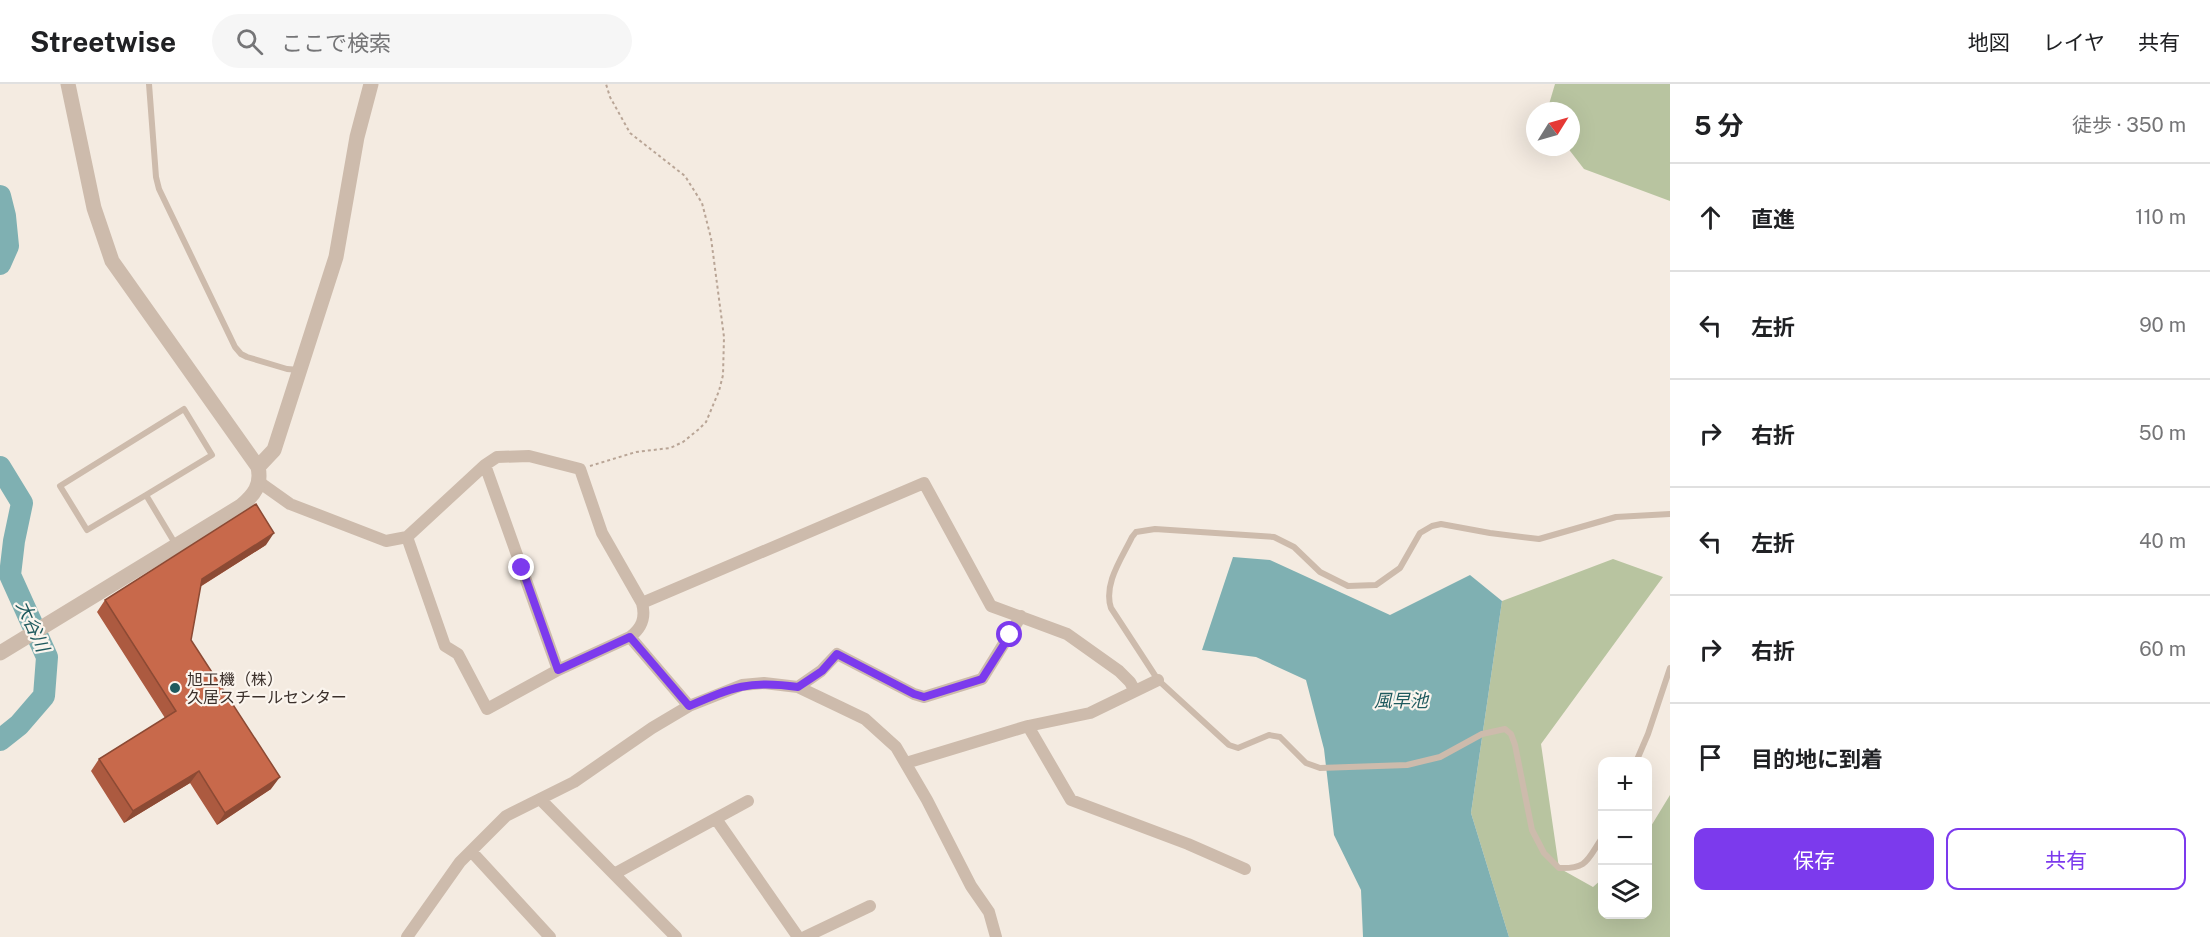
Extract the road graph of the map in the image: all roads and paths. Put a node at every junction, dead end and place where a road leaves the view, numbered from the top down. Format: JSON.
{"nodes":[{"id":1,"x":68,"y":84,"type":"edge"},
{"id":2,"x":148,"y":84,"type":"edge"},
{"id":3,"x":371,"y":84,"type":"edge"},
{"id":4,"x":606,"y":84,"type":"edge"},
{"id":5,"x":301,"y":370,"type":"junction"},
{"id":6,"x":485,"y":465,"type":"junction"},
{"id":7,"x":580,"y":469,"type":"junction"},
{"id":8,"x":258,"y":475,"type":"junction"},
{"id":9,"x":146,"y":495,"type":"junction"},
{"id":10,"x":1670,"y":514,"type":"edge"},
{"id":11,"x":406,"y":537,"type":"junction"},
{"id":12,"x":177,"y":546,"type":"junction"},
{"id":13,"x":642,"y":603,"type":"junction"},
{"id":14,"x":1021,"y":616,"type":"junction"},
{"id":15,"x":630,"y":637,"type":"junction"},
{"id":16,"x":0,"y":653,"type":"edge"},
{"id":17,"x":1670,"y":668,"type":"edge"},
{"id":18,"x":558,"y":670,"type":"junction"},
{"id":19,"x":1158,"y":680,"type":"junction"},
{"id":20,"x":798,"y":687,"type":"junction"},
{"id":21,"x":1135,"y":691,"type":"junction"},
{"id":22,"x":689,"y":706,"type":"junction"},
{"id":23,"x":1028,"y":726,"type":"junction"},
{"id":24,"x":1638,"y":757,"type":"edge"},
{"id":25,"x":906,"y":763,"type":"junction"},
{"id":26,"x":540,"y":799,"type":"junction"},
{"id":27,"x":748,"y":801,"type":"dead end"},
{"id":28,"x":716,"y":819,"type":"junction"},
{"id":29,"x":1598,"y":844,"type":"edge"},
{"id":30,"x":471,"y":850,"type":"junction"},
{"id":31,"x":1245,"y":869,"type":"dead end"},
{"id":32,"x":614,"y":874,"type":"junction"},
{"id":33,"x":870,"y":906,"type":"dead end"},
{"id":34,"x":407,"y":937,"type":"edge"},
{"id":35,"x":550,"y":937,"type":"edge"},
{"id":36,"x":676,"y":937,"type":"edge"},
{"id":37,"x":798,"y":937,"type":"edge"},
{"id":38,"x":805,"y":937,"type":"edge"},
{"id":39,"x":996,"y":937,"type":"edge"}],
"edges":[{"from":1,"to":8,"type":"street"},
{"from":2,"to":5,"type":"lane"},
{"from":3,"to":5,"type":"street"},
{"from":4,"to":7,"type":"path"},
{"from":5,"to":8,"type":"street"},
{"from":6,"to":7,"type":"street"},
{"from":6,"to":11,"type":"street"},
{"from":6,"to":18,"type":"street"},
{"from":7,"to":13,"type":"street"},
{"from":8,"to":11,"type":"street"},
{"from":8,"to":12,"type":"street"},
{"from":9,"to":9,"type":"lane"},
{"from":9,"to":12,"type":"lane"},
{"from":10,"to":19,"type":"lane"},
{"from":11,"to":18,"type":"street"},
{"from":12,"to":16,"type":"street"},
{"from":13,"to":14,"type":"street"},
{"from":13,"to":15,"type":"street"},
{"from":14,"to":20,"type":"street"},
{"from":14,"to":21,"type":"street"},
{"from":15,"to":18,"type":"street"},
{"from":15,"to":22,"type":"street"},
{"from":17,"to":24,"type":"lane"},
{"from":19,"to":21,"type":"street"},
{"from":19,"to":29,"type":"lane"},
{"from":20,"to":22,"type":"street"},
{"from":20,"to":25,"type":"street"},
{"from":21,"to":23,"type":"street"},
{"from":22,"to":26,"type":"street"},
{"from":23,"to":25,"type":"street"},
{"from":23,"to":31,"type":"street"},
{"from":25,"to":39,"type":"street"},
{"from":26,"to":30,"type":"street"},
{"from":26,"to":32,"type":"street"},
{"from":27,"to":28,"type":"street"},
{"from":28,"to":32,"type":"street"},
{"from":28,"to":37,"type":"street"},
{"from":30,"to":34,"type":"street"},
{"from":30,"to":35,"type":"street"},
{"from":32,"to":36,"type":"street"},
{"from":33,"to":38,"type":"street"}]}
